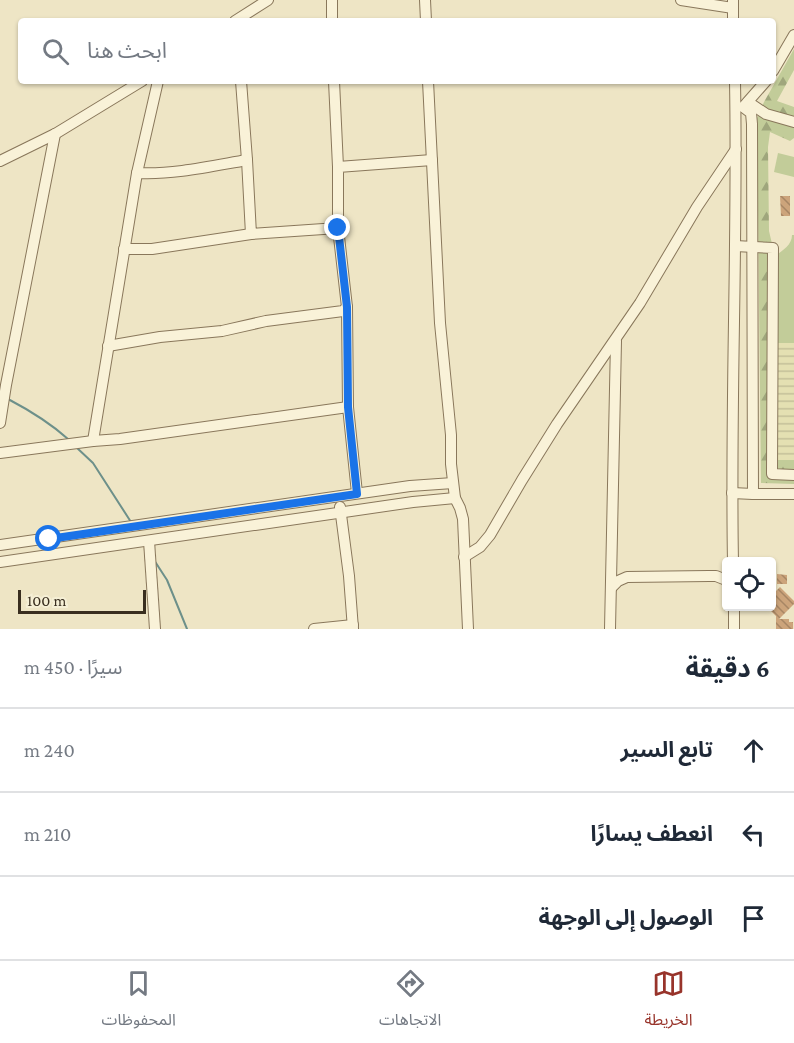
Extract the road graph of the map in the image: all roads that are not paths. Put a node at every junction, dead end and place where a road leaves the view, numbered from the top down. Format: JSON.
{"nodes":[{"id":1,"x":268,"y":0,"type":"edge"},
{"id":2,"x":332,"y":0,"type":"edge"},
{"id":3,"x":425,"y":0,"type":"edge"},
{"id":4,"x":681,"y":0,"type":"edge"},
{"id":5,"x":733,"y":4,"type":"edge"},
{"id":6,"x":240,"y":18,"type":"edge"},
{"id":7,"x":332,"y":18,"type":"edge"},
{"id":8,"x":426,"y":18,"type":"edge"},
{"id":9,"x":794,"y":34,"type":"edge"},
{"id":10,"x":776,"y":66,"type":"edge"},
{"id":11,"x":137,"y":84,"type":"edge"},
{"id":12,"x":157,"y":84,"type":"edge"},
{"id":13,"x":241,"y":84,"type":"edge"},
{"id":14,"x":334,"y":84,"type":"edge"},
{"id":15,"x":428,"y":84,"type":"edge"},
{"id":16,"x":736,"y":84,"type":"edge"},
{"id":17,"x":763,"y":84,"type":"edge"},
{"id":18,"x":742,"y":108,"type":"junction"},
{"id":19,"x":794,"y":122,"type":"edge"},
{"id":20,"x":55,"y":134,"type":"junction"},
{"id":21,"x":736,"y":149,"type":"junction"},
{"id":22,"x":247,"y":160,"type":"junction"},
{"id":23,"x":432,"y":160,"type":"junction"},
{"id":24,"x":0,"y":161,"type":"edge"},
{"id":25,"x":338,"y":167,"type":"junction"},
{"id":26,"x":137,"y":173,"type":"junction"},
{"id":27,"x":338,"y":228,"type":"junction"},
{"id":28,"x":251,"y":234,"type":"junction"},
{"id":29,"x":735,"y":246,"type":"junction"},
{"id":30,"x":752,"y":248,"type":"junction"},
{"id":31,"x":124,"y":249,"type":"junction"},
{"id":32,"x":347,"y":307,"type":"junction"},
{"id":33,"x":616,"y":340,"type":"junction"},
{"id":34,"x":108,"y":346,"type":"junction"},
{"id":35,"x":348,"y":407,"type":"junction"},
{"id":36,"x":0,"y":423,"type":"edge"},
{"id":37,"x":93,"y":441,"type":"junction"},
{"id":38,"x":0,"y":453,"type":"edge"},
{"id":39,"x":772,"y":474,"type":"junction"},
{"id":40,"x":753,"y":475,"type":"junction"},
{"id":41,"x":794,"y":475,"type":"edge"},
{"id":42,"x":453,"y":483,"type":"junction"},
{"id":43,"x":732,"y":493,"type":"junction"},
{"id":44,"x":357,"y":494,"type":"junction"},
{"id":45,"x":753,"y":494,"type":"junction"},
{"id":46,"x":794,"y":494,"type":"edge"},
{"id":47,"x":339,"y":497,"type":"junction"},
{"id":48,"x":455,"y":498,"type":"junction"},
{"id":49,"x":341,"y":513,"type":"junction"},
{"id":50,"x":149,"y":541,"type":"junction"},
{"id":51,"x":0,"y":545,"type":"edge"},
{"id":52,"x":464,"y":557,"type":"junction"},
{"id":53,"x":733,"y":557,"type":"edge"},
{"id":54,"x":0,"y":562,"type":"edge"},
{"id":55,"x":611,"y":564,"type":"junction"},
{"id":56,"x":627,"y":578,"type":"junction"},
{"id":57,"x":722,"y":578,"type":"edge"},
{"id":58,"x":611,"y":588,"type":"junction"},
{"id":59,"x":734,"y":611,"type":"edge"},
{"id":60,"x":353,"y":627,"type":"edge"},
{"id":61,"x":155,"y":629,"type":"edge"},
{"id":62,"x":314,"y":629,"type":"edge"},
{"id":63,"x":468,"y":629,"type":"edge"},
{"id":64,"x":610,"y":629,"type":"edge"},
{"id":65,"x":734,"y":629,"type":"edge"}],
"edges":[{"from":1,"to":6,"type":"street"},
{"from":2,"to":7,"type":"street"},
{"from":3,"to":8,"type":"street"},
{"from":4,"to":5,"type":"street"},
{"from":9,"to":10,"type":"street"},
{"from":11,"to":20,"type":"street"},
{"from":12,"to":26,"type":"street"},
{"from":13,"to":22,"type":"street"},
{"from":14,"to":25,"type":"street"},
{"from":15,"to":23,"type":"street"},
{"from":16,"to":18,"type":"street"},
{"from":17,"to":18,"type":"street"},
{"from":18,"to":19,"type":"street"},
{"from":18,"to":21,"type":"street"},
{"from":18,"to":30,"type":"street"},
{"from":20,"to":24,"type":"street"},
{"from":20,"to":36,"type":"street"},
{"from":21,"to":29,"type":"street"},
{"from":21,"to":33,"type":"street"},
{"from":22,"to":26,"type":"street"},
{"from":22,"to":28,"type":"street"},
{"from":23,"to":25,"type":"street"},
{"from":23,"to":42,"type":"street"},
{"from":25,"to":27,"type":"street"},
{"from":26,"to":31,"type":"street"},
{"from":27,"to":28,"type":"street"},
{"from":27,"to":32,"type":"street"},
{"from":28,"to":31,"type":"street"},
{"from":29,"to":30,"type":"street"},
{"from":29,"to":43,"type":"street"},
{"from":30,"to":39,"type":"street"},
{"from":30,"to":40,"type":"street"},
{"from":31,"to":34,"type":"street"},
{"from":32,"to":34,"type":"street"},
{"from":32,"to":35,"type":"street"},
{"from":33,"to":52,"type":"street"},
{"from":33,"to":55,"type":"street"},
{"from":34,"to":37,"type":"street"},
{"from":35,"to":37,"type":"street"},
{"from":35,"to":44,"type":"street"},
{"from":37,"to":38,"type":"street"},
{"from":39,"to":40,"type":"street"},
{"from":39,"to":41,"type":"street"},
{"from":40,"to":45,"type":"street"},
{"from":42,"to":44,"type":"street"},
{"from":42,"to":48,"type":"street"},
{"from":43,"to":45,"type":"street"},
{"from":43,"to":53,"type":"street"},
{"from":44,"to":47,"type":"street"},
{"from":45,"to":46,"type":"street"},
{"from":47,"to":49,"type":"street"},
{"from":47,"to":51,"type":"street"},
{"from":48,"to":49,"type":"street"},
{"from":48,"to":52,"type":"street"},
{"from":49,"to":50,"type":"street"},
{"from":49,"to":60,"type":"street"},
{"from":50,"to":54,"type":"street"},
{"from":50,"to":61,"type":"street"},
{"from":52,"to":63,"type":"street"},
{"from":55,"to":56,"type":"street"},
{"from":55,"to":58,"type":"street"},
{"from":56,"to":57,"type":"street"},
{"from":56,"to":58,"type":"street"},
{"from":58,"to":64,"type":"street"},
{"from":59,"to":65,"type":"street"},
{"from":60,"to":62,"type":"street"}]}
